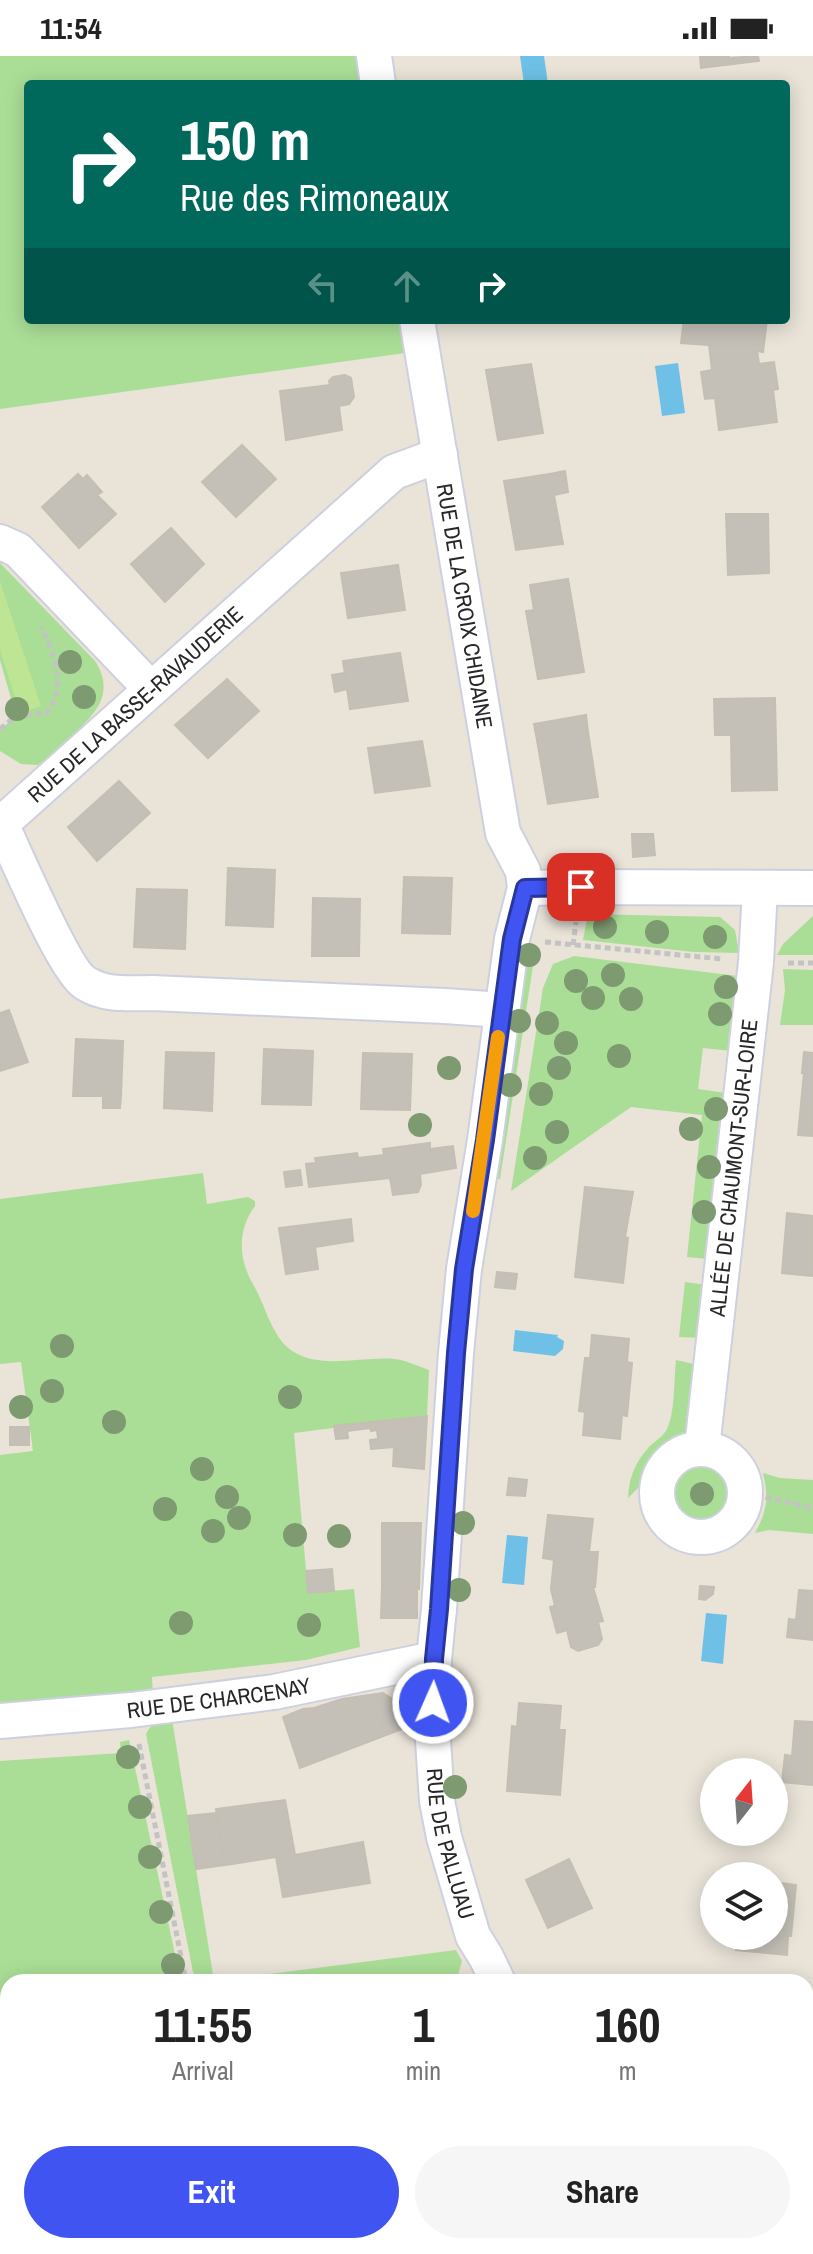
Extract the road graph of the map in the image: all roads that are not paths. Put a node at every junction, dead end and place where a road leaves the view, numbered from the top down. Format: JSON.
{"nodes":[{"id":1,"x":374,"y":56,"type":"edge"},
{"id":2,"x":377,"y":80,"type":"edge"},
{"id":3,"x":418,"y":324,"type":"edge"},
{"id":4,"x":440,"y":455,"type":"junction"},
{"id":5,"x":0,"y":542,"type":"edge"},
{"id":6,"x":151,"y":689,"type":"junction"},
{"id":7,"x":1,"y":822,"type":"edge"},
{"id":8,"x":525,"y":888,"type":"junction"},
{"id":9,"x":813,"y":888,"type":"edge"},
{"id":10,"x":760,"y":889,"type":"junction"},
{"id":11,"x":502,"y":1010,"type":"junction"},
{"id":12,"x":702,"y":1448,"type":"junction"},
{"id":13,"x":434,"y":1659,"type":"junction"},
{"id":14,"x":0,"y":1721,"type":"edge"},
{"id":15,"x":494,"y":1974,"type":"edge"}],
"edges":[{"from":1,"to":2,"type":"street"},
{"from":3,"to":4,"type":"street","name":"RUE DE LA CROIX CHIDAINE"},
{"from":4,"to":6,"type":"street","name":"RUE DE LA BASSE-RAVAUDERIE"},
{"from":4,"to":8,"type":"street","name":"RUE DE LA CROIX CHIDAINE"},
{"from":5,"to":6,"type":"street"},
{"from":6,"to":7,"type":"street","name":"RUE DE LA BASSE-RAVAUDERIE"},
{"from":7,"to":11,"type":"street","name":"RUE DE LA BASSE-RAVAUDERIE"},
{"from":8,"to":10,"type":"street"},
{"from":8,"to":11,"type":"street","name":"RUE DE PALLUAU"},
{"from":9,"to":10,"type":"street"},
{"from":10,"to":12,"type":"street","name":"ALLÉE DE CHAUMONT-SUR-LOIRE"},
{"from":11,"to":13,"type":"street","name":"RUE DE PALLUAU"},
{"from":12,"to":12,"type":"street"},
{"from":13,"to":14,"type":"street","name":"RUE DE CHARCENAY"},
{"from":13,"to":15,"type":"street","name":"RUE DE PALLUAU"}]}
